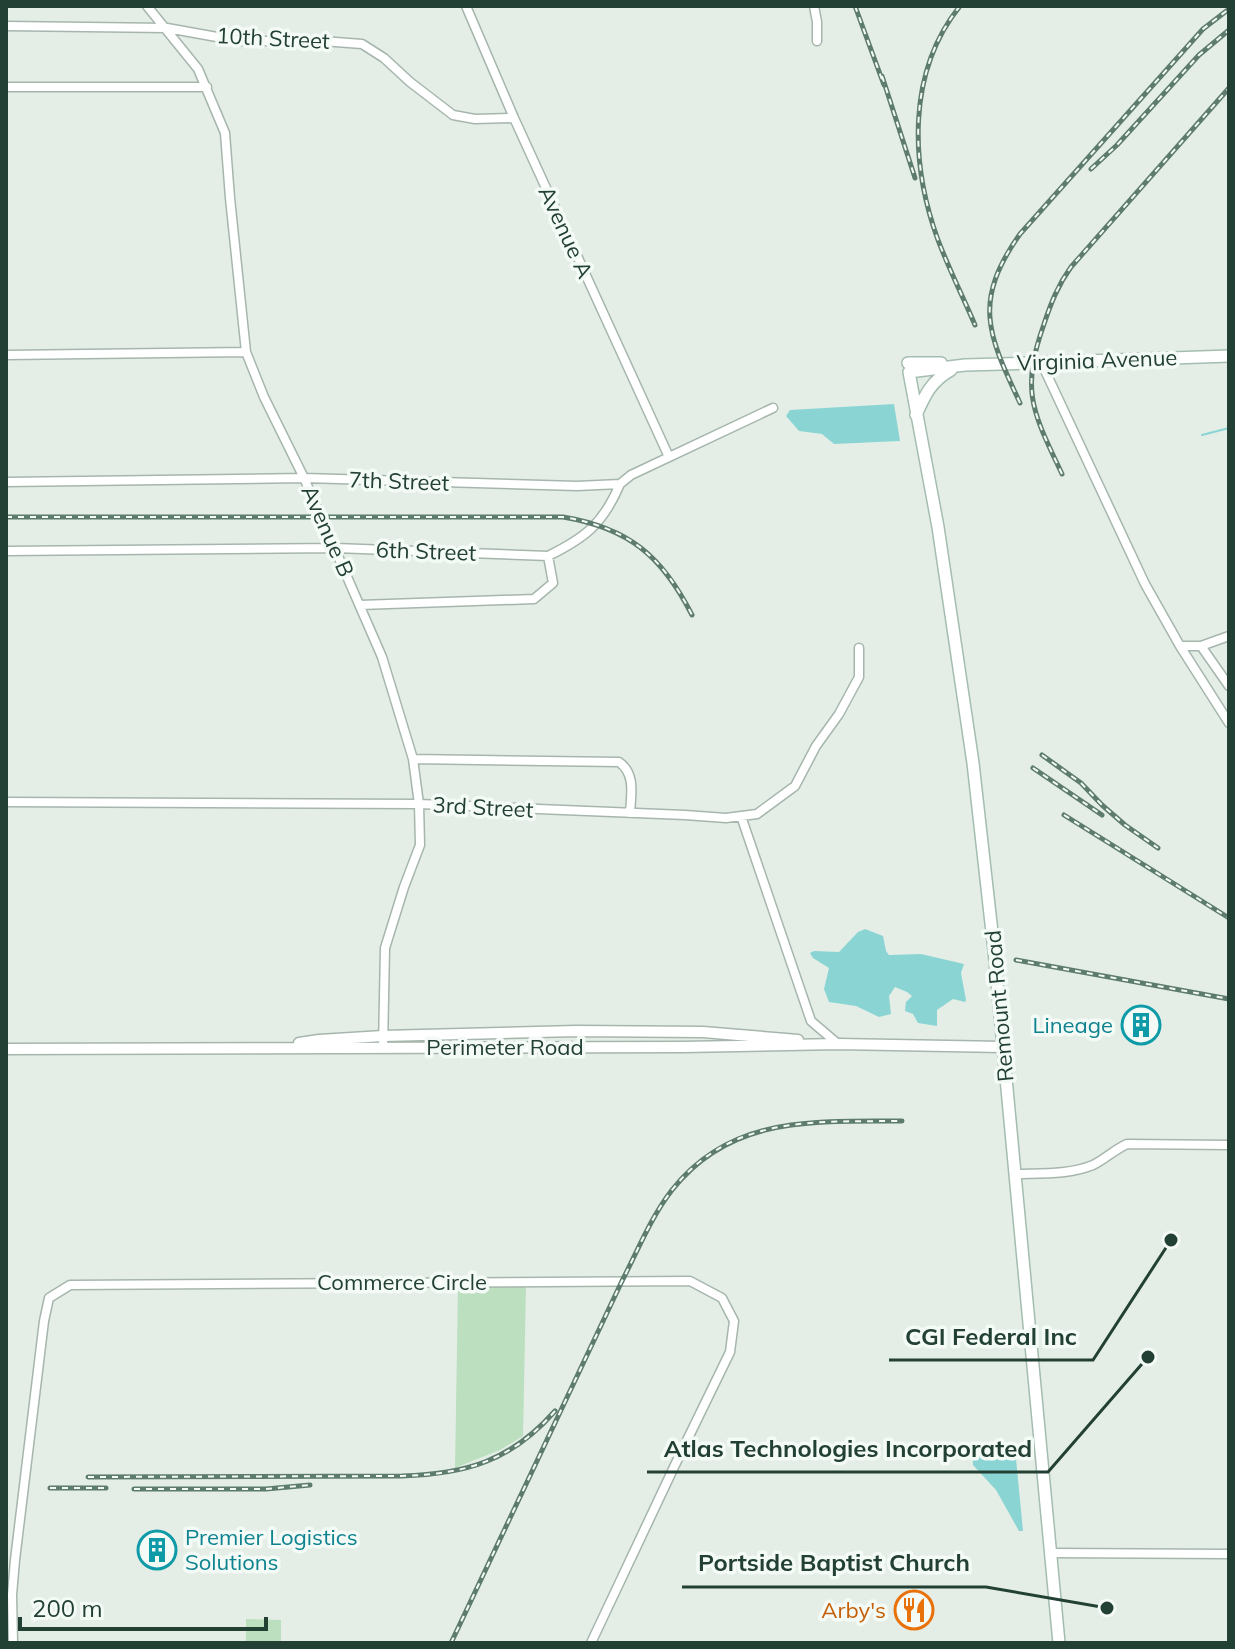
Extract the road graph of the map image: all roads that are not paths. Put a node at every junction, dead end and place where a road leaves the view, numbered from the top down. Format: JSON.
{"nodes":[{"id":1,"x":147,"y":6,"type":"edge"},
{"id":2,"x":466,"y":6,"type":"edge"},
{"id":3,"x":814,"y":6,"type":"edge"},
{"id":4,"x":6,"y":26,"type":"edge"},
{"id":5,"x":167,"y":28,"type":"junction"},
{"id":6,"x":817,"y":41,"type":"dead end"},
{"id":7,"x":6,"y":87,"type":"edge"},
{"id":8,"x":207,"y":87,"type":"junction"},
{"id":9,"x":514,"y":118,"type":"junction"},
{"id":10,"x":246,"y":352,"type":"junction"},
{"id":11,"x":6,"y":355,"type":"edge"},
{"id":12,"x":1229,"y":356,"type":"edge"},
{"id":13,"x":1041,"y":362,"type":"junction"},
{"id":14,"x":961,"y":367,"type":"junction"},
{"id":15,"x":908,"y":368,"type":"joint"},
{"id":16,"x":773,"y":408,"type":"dead end"},
{"id":17,"x":916,"y":416,"type":"junction"},
{"id":18,"x":669,"y":457,"type":"junction"},
{"id":19,"x":304,"y":478,"type":"junction"},
{"id":20,"x":6,"y":482,"type":"edge"},
{"id":21,"x":620,"y":484,"type":"junction"},
{"id":22,"x":335,"y":548,"type":"junction"},
{"id":23,"x":6,"y":551,"type":"edge"},
{"id":24,"x":548,"y":556,"type":"junction"},
{"id":25,"x":360,"y":605,"type":"junction"},
{"id":26,"x":1229,"y":636,"type":"edge"},
{"id":27,"x":1180,"y":646,"type":"junction"},
{"id":28,"x":1201,"y":646,"type":"junction"},
{"id":29,"x":859,"y":648,"type":"dead end"},
{"id":30,"x":1229,"y":686,"type":"edge"},
{"id":31,"x":1229,"y":723,"type":"edge"},
{"id":32,"x":413,"y":759,"type":"junction"},
{"id":33,"x":6,"y":802,"type":"edge"},
{"id":34,"x":419,"y":804,"type":"junction"},
{"id":35,"x":630,"y":813,"type":"junction"},
{"id":36,"x":741,"y":816,"type":"junction"},
{"id":37,"x":631,"y":1032,"type":"junction"},
{"id":38,"x":383,"y":1042,"type":"junction"},
{"id":39,"x":838,"y":1044,"type":"junction"},
{"id":40,"x":825,"y":1045,"type":"junction"},
{"id":41,"x":633,"y":1047,"type":"junction"},
{"id":42,"x":1003,"y":1047,"type":"junction"},
{"id":43,"x":6,"y":1049,"type":"edge"},
{"id":44,"x":1229,"y":1145,"type":"edge"},
{"id":45,"x":1014,"y":1174,"type":"junction"},
{"id":46,"x":1051,"y":1553,"type":"junction"},
{"id":47,"x":1229,"y":1554,"type":"edge"},
{"id":48,"x":13,"y":1643,"type":"edge"},
{"id":49,"x":591,"y":1643,"type":"edge"},
{"id":50,"x":1059,"y":1643,"type":"edge"}],
"edges":[{"from":1,"to":5,"type":"street","name":"Avenue B"},
{"from":2,"to":9,"type":"street","name":"Avenue A"},
{"from":3,"to":6,"type":"street"},
{"from":4,"to":5,"type":"street","name":"10th Street"},
{"from":5,"to":8,"type":"street","name":"Avenue B"},
{"from":5,"to":9,"type":"street","name":"10th Street"},
{"from":7,"to":8,"type":"street"},
{"from":8,"to":10,"type":"street","name":"Avenue B"},
{"from":9,"to":18,"type":"street","name":"Avenue A"},
{"from":10,"to":11,"type":"street"},
{"from":10,"to":19,"type":"street","name":"Avenue B"},
{"from":12,"to":13,"type":"main road","name":"Virginia Avenue"},
{"from":13,"to":14,"type":"main road","name":"Virginia Avenue"},
{"from":13,"to":27,"type":"street"},
{"from":14,"to":15,"type":"main road","name":"Virginia Avenue"},
{"from":14,"to":17,"type":"main road"},
{"from":15,"to":17,"type":"main road","name":"Remount Road"},
{"from":16,"to":18,"type":"street","name":"7th Street"},
{"from":17,"to":42,"type":"main road","name":"Remount Road"},
{"from":18,"to":21,"type":"street","name":"7th Street"},
{"from":19,"to":20,"type":"street","name":"7th Street"},
{"from":19,"to":21,"type":"street","name":"7th Street"},
{"from":19,"to":22,"type":"street","name":"Avenue B"},
{"from":21,"to":24,"type":"street"},
{"from":22,"to":23,"type":"street","name":"6th Street"},
{"from":22,"to":24,"type":"street","name":"6th Street"},
{"from":22,"to":25,"type":"street","name":"Avenue B"},
{"from":24,"to":25,"type":"street"},
{"from":25,"to":32,"type":"street","name":"Avenue B"},
{"from":26,"to":28,"type":"street"},
{"from":27,"to":28,"type":"street"},
{"from":27,"to":31,"type":"street"},
{"from":28,"to":30,"type":"street"},
{"from":29,"to":36,"type":"street","name":"3rd Street"},
{"from":32,"to":34,"type":"street","name":"Avenue B"},
{"from":32,"to":35,"type":"street"},
{"from":33,"to":34,"type":"street","name":"3rd Street"},
{"from":34,"to":35,"type":"street","name":"3rd Street"},
{"from":34,"to":38,"type":"street","name":"Avenue B"},
{"from":35,"to":36,"type":"street","name":"3rd Street"},
{"from":36,"to":39,"type":"street"},
{"from":37,"to":38,"type":"street"},
{"from":37,"to":40,"type":"street"},
{"from":37,"to":41,"type":"street"},
{"from":38,"to":41,"type":"street","name":"Perimeter Road"},
{"from":38,"to":43,"type":"street"},
{"from":39,"to":40,"type":"street","name":"Perimeter Road"},
{"from":39,"to":42,"type":"street","name":"Perimeter Road"},
{"from":40,"to":41,"type":"street","name":"Perimeter Road"},
{"from":42,"to":45,"type":"main road","name":"Remount Road"},
{"from":44,"to":45,"type":"street"},
{"from":45,"to":46,"type":"main road","name":"Remount Road"},
{"from":46,"to":47,"type":"street"},
{"from":46,"to":50,"type":"main road","name":"Remount Road"},
{"from":48,"to":49,"type":"street","name":"Commerce Circle"}]}
